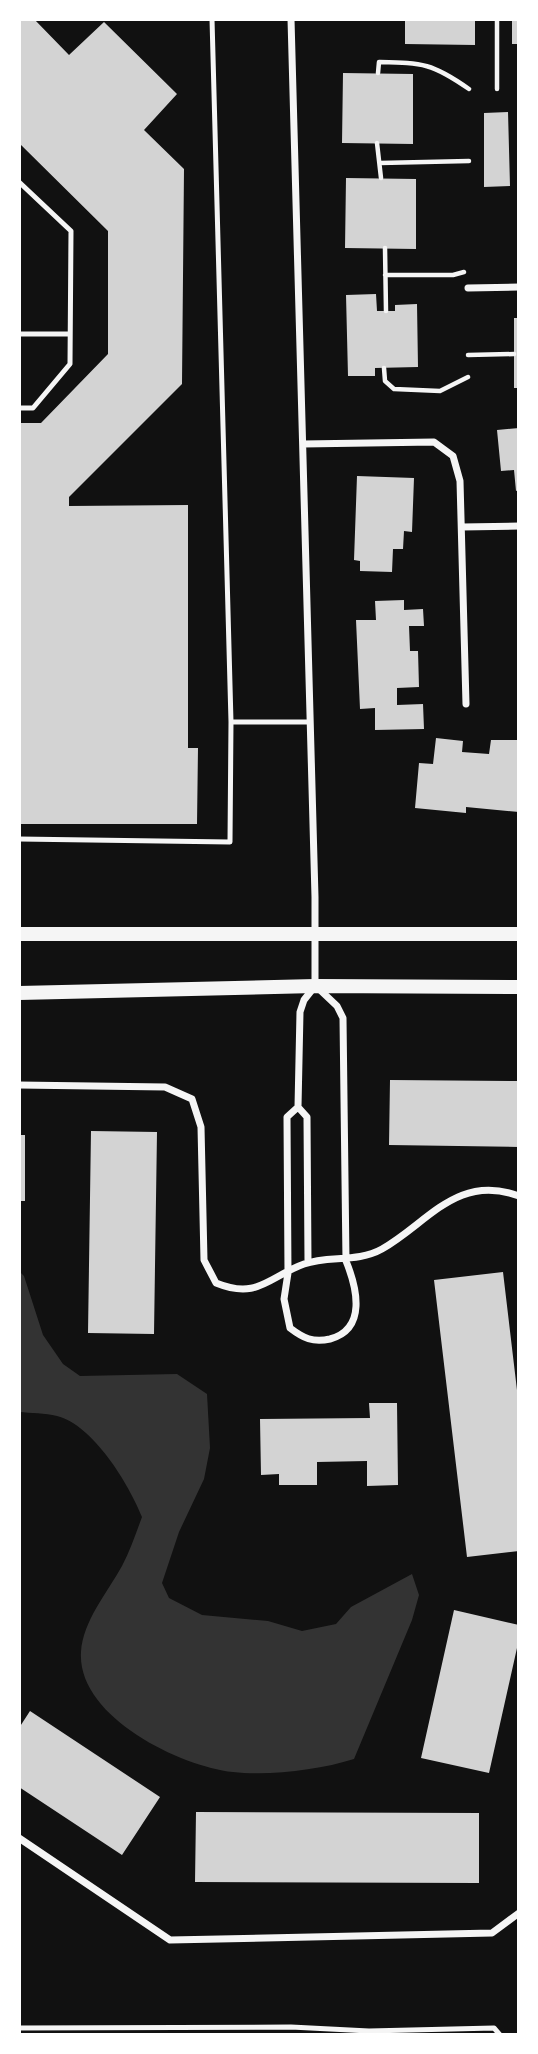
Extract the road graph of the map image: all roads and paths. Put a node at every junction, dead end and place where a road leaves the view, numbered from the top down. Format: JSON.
{"nodes":[{"id":1,"x":212,"y":19,"type":"edge"},
{"id":2,"x":291,"y":19,"type":"edge"},
{"id":3,"x":497,"y":19,"type":"edge"},
{"id":4,"x":378,"y":73,"type":"dead end"},
{"id":5,"x":469,"y":89,"type":"dead end"},
{"id":6,"x":497,"y":89,"type":"dead end"},
{"id":7,"x":377,"y":143,"type":"dead end"},
{"id":8,"x":469,"y":160,"type":"dead end"},
{"id":9,"x":380,"y":163,"type":"junction"},
{"id":10,"x":381,"y":178,"type":"dead end"},
{"id":11,"x":19,"y":182,"type":"edge"},
{"id":12,"x":385,"y":248,"type":"dead end"},
{"id":13,"x":468,"y":271,"type":"dead end"},
{"id":14,"x":385,"y":275,"type":"junction"},
{"id":15,"x":519,"y":287,"type":"edge"},
{"id":16,"x":468,"y":288,"type":"dead end"},
{"id":17,"x":386,"y":311,"type":"dead end"},
{"id":18,"x":19,"y":334,"type":"edge"},
{"id":19,"x":70,"y":334,"type":"junction"},
{"id":20,"x":514,"y":354,"type":"dead end"},
{"id":21,"x":468,"y":355,"type":"dead end"},
{"id":22,"x":384,"y":368,"type":"dead end"},
{"id":23,"x":468,"y":377,"type":"dead end"},
{"id":24,"x":19,"y":408,"type":"edge"},
{"id":25,"x":303,"y":444,"type":"junction"},
{"id":26,"x":519,"y":526,"type":"edge"},
{"id":27,"x":462,"y":527,"type":"junction"},
{"id":28,"x":466,"y":704,"type":"dead end"},
{"id":29,"x":231,"y":722,"type":"junction"},
{"id":30,"x":310,"y":722,"type":"junction"},
{"id":31,"x":19,"y":839,"type":"edge"},
{"id":32,"x":315,"y":933,"type":"junction"},
{"id":33,"x":19,"y":934,"type":"edge"},
{"id":34,"x":519,"y":934,"type":"edge"},
{"id":35,"x":315,"y":986,"type":"junction"},
{"id":36,"x":519,"y":987,"type":"edge"},
{"id":37,"x":19,"y":993,"type":"edge"},
{"id":38,"x":19,"y":1085,"type":"edge"},
{"id":39,"x":298,"y":1107,"type":"junction"},
{"id":40,"x":519,"y":1196,"type":"edge"},
{"id":41,"x":346,"y":1261,"type":"junction"},
{"id":42,"x":308,"y":1262,"type":"junction"},
{"id":43,"x":288,"y":1273,"type":"junction"},
{"id":44,"x":19,"y":1838,"type":"edge"},
{"id":45,"x":519,"y":1913,"type":"edge"},
{"id":46,"x":19,"y":2028,"type":"edge"},
{"id":47,"x":372,"y":2033,"type":"edge"},
{"id":48,"x":500,"y":2035,"type":"edge"}],
"edges":[{"from":1,"to":29,"type":"lane"},
{"from":2,"to":25,"type":"street"},
{"from":3,"to":6,"type":"path"},
{"from":4,"to":5,"type":"path"},
{"from":7,"to":9,"type":"path"},
{"from":8,"to":9,"type":"path"},
{"from":9,"to":10,"type":"path"},
{"from":11,"to":19,"type":"lane"},
{"from":12,"to":14,"type":"path"},
{"from":13,"to":14,"type":"path"},
{"from":14,"to":17,"type":"path"},
{"from":15,"to":16,"type":"street"},
{"from":18,"to":19,"type":"lane"},
{"from":19,"to":24,"type":"lane"},
{"from":20,"to":21,"type":"path"},
{"from":22,"to":23,"type":"path"},
{"from":25,"to":27,"type":"street"},
{"from":25,"to":30,"type":"street"},
{"from":26,"to":27,"type":"street"},
{"from":27,"to":28,"type":"street"},
{"from":29,"to":30,"type":"lane"},
{"from":29,"to":31,"type":"lane"},
{"from":30,"to":32,"type":"street"},
{"from":32,"to":33,"type":"main road"},
{"from":32,"to":34,"type":"main road"},
{"from":32,"to":35,"type":"street"},
{"from":35,"to":36,"type":"main road"},
{"from":35,"to":37,"type":"main road"},
{"from":35,"to":39,"type":"street"},
{"from":35,"to":41,"type":"street"},
{"from":38,"to":43,"type":"street"},
{"from":39,"to":42,"type":"street"},
{"from":39,"to":43,"type":"street"},
{"from":40,"to":41,"type":"street"},
{"from":41,"to":42,"type":"street"},
{"from":41,"to":43,"type":"street"},
{"from":42,"to":43,"type":"street"},
{"from":44,"to":45,"type":"street"},
{"from":46,"to":47,"type":"lane"},
{"from":47,"to":48,"type":"lane"}]}
